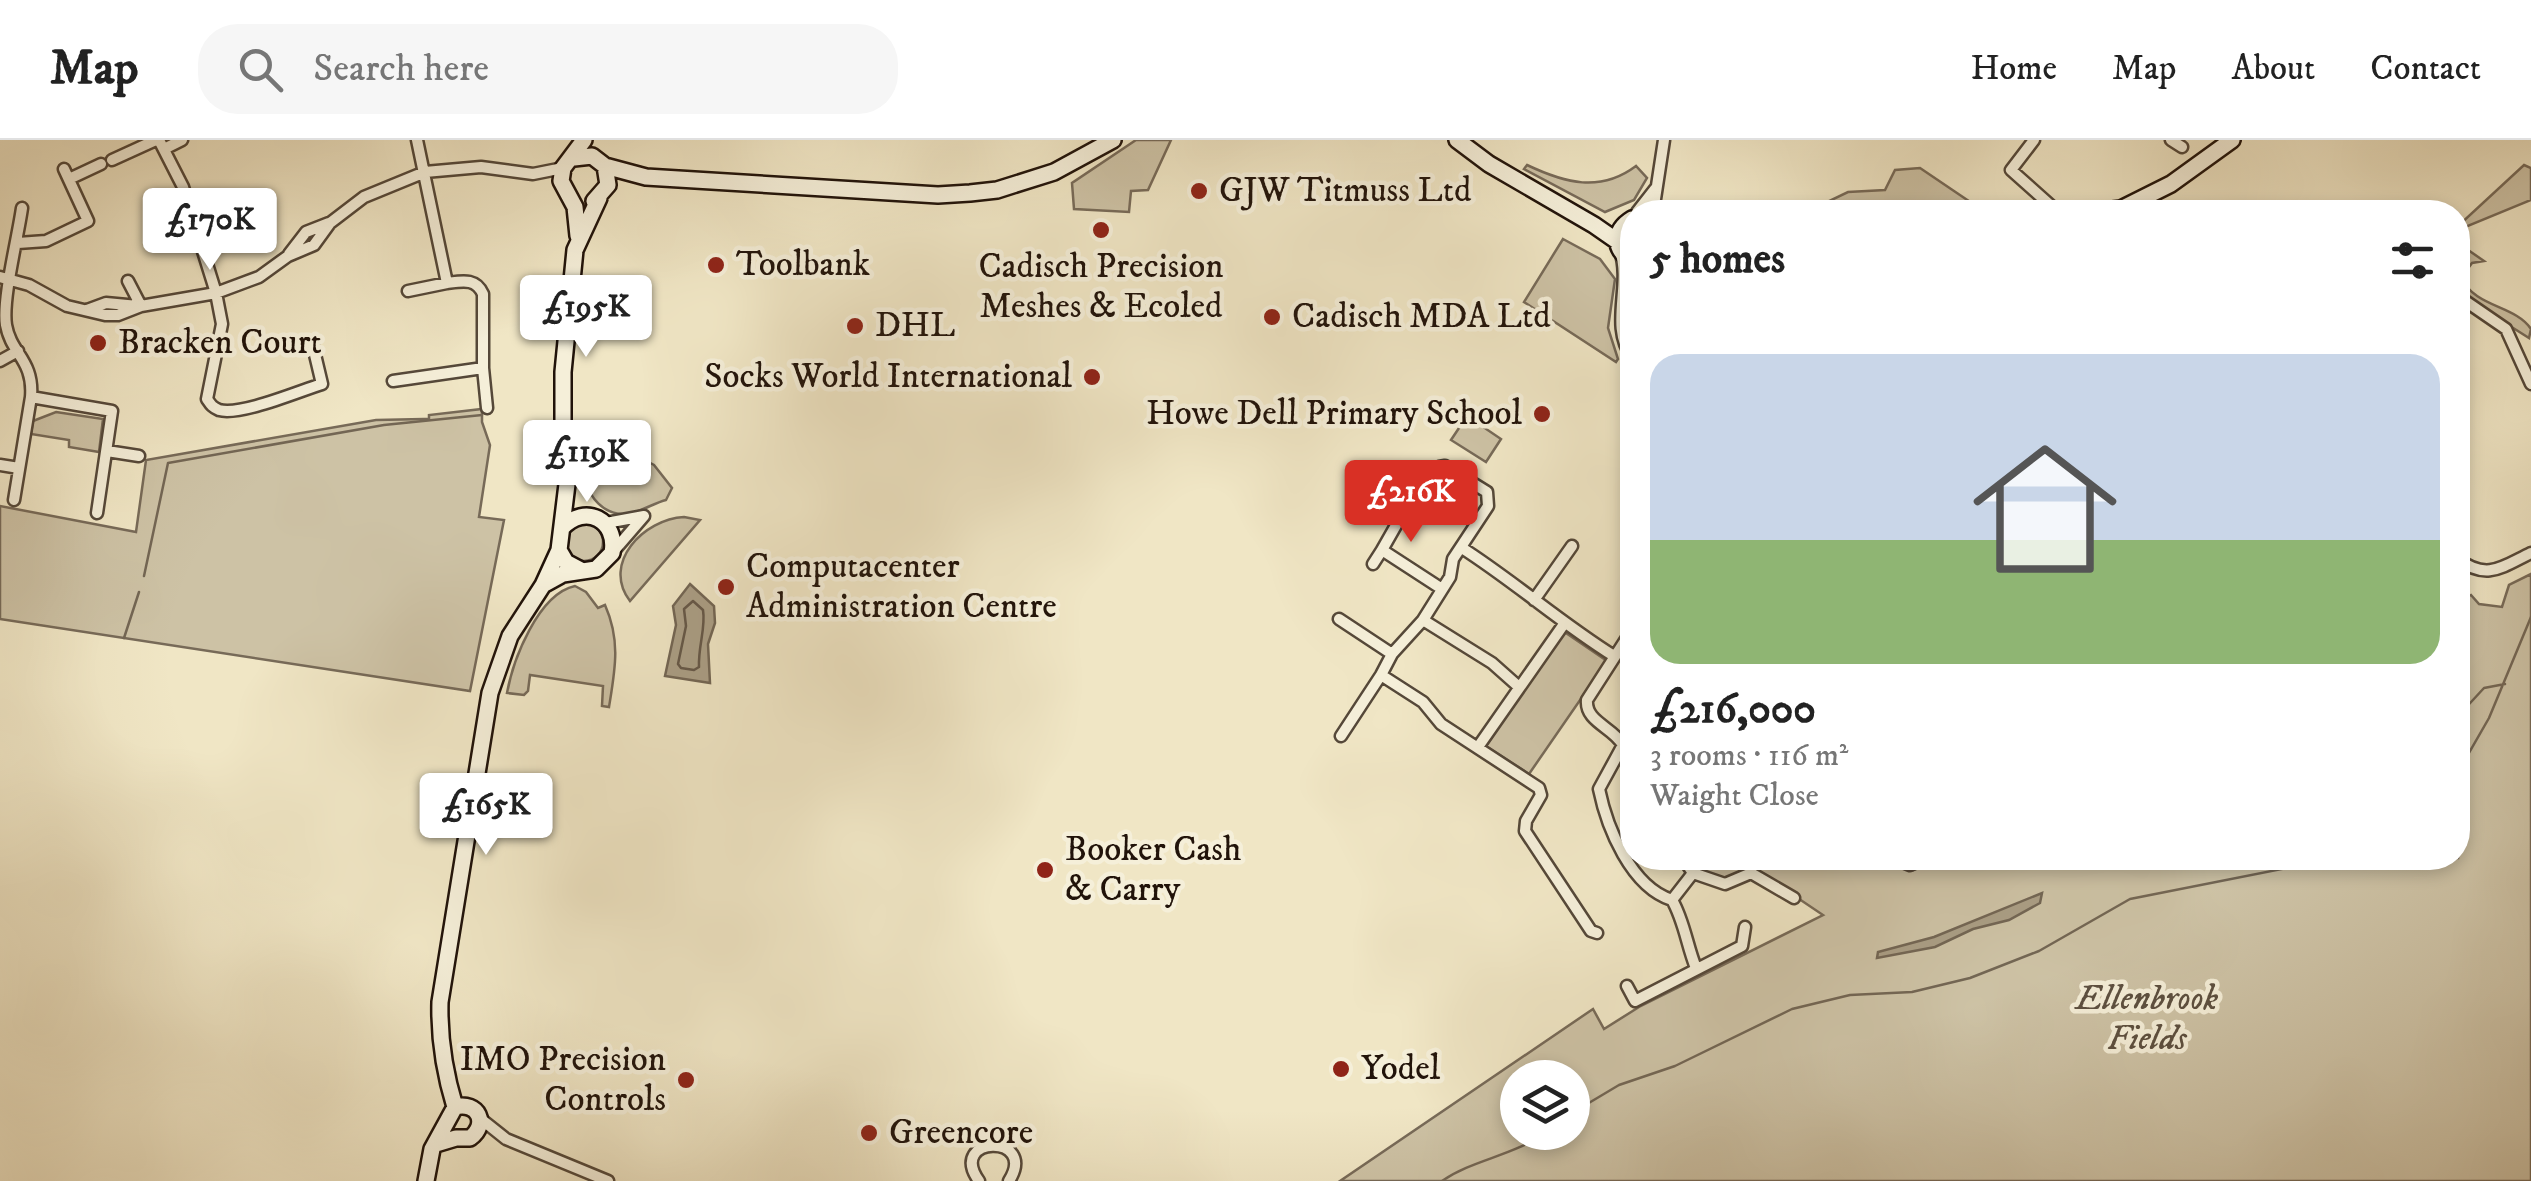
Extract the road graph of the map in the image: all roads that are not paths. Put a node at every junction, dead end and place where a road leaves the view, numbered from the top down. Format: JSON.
{"nodes":[{"id":1,"x":182,"y":140,"type":"edge"},
{"id":2,"x":417,"y":140,"type":"edge"},
{"id":3,"x":588,"y":140,"type":"edge"},
{"id":4,"x":1113,"y":140,"type":"edge"},
{"id":5,"x":1457,"y":140,"type":"edge"},
{"id":6,"x":1664,"y":140,"type":"edge"},
{"id":7,"x":2034,"y":140,"type":"edge"},
{"id":8,"x":2171,"y":140,"type":"edge"},
{"id":9,"x":2232,"y":140,"type":"edge"},
{"id":10,"x":160,"y":143,"type":"edge"},
{"id":11,"x":2182,"y":147,"type":"dead end"},
{"id":12,"x":602,"y":162,"type":"junction"},
{"id":13,"x":568,"y":163,"type":"junction"},
{"id":14,"x":425,"y":172,"type":"junction"},
{"id":15,"x":532,"y":174,"type":"junction"},
{"id":16,"x":646,"y":177,"type":"junction"},
{"id":17,"x":1656,"y":188,"type":"junction"},
{"id":18,"x":565,"y":192,"type":"junction"},
{"id":19,"x":601,"y":196,"type":"junction"},
{"id":20,"x":1646,"y":200,"type":"edge"},
{"id":21,"x":1655,"y":200,"type":"edge"},
{"id":22,"x":2045,"y":200,"type":"edge"},
{"id":23,"x":2138,"y":200,"type":"edge"},
{"id":24,"x":22,"y":208,"type":"dead end"},
{"id":25,"x":1620,"y":220,"type":"edge"},
{"id":26,"x":1594,"y":225,"type":"junction"},
{"id":27,"x":578,"y":240,"type":"junction"},
{"id":28,"x":18,"y":244,"type":"junction"},
{"id":29,"x":1620,"y":247,"type":"edge"},
{"id":30,"x":6,"y":278,"type":"edge"},
{"id":31,"x":128,"y":281,"type":"dead end"},
{"id":32,"x":447,"y":283,"type":"junction"},
{"id":33,"x":216,"y":292,"type":"junction"},
{"id":34,"x":408,"y":292,"type":"dead end"},
{"id":35,"x":2470,"y":304,"type":"edge"},
{"id":36,"x":141,"y":306,"type":"junction"},
{"id":37,"x":312,"y":342,"type":"dead end"},
{"id":38,"x":18,"y":351,"type":"junction"},
{"id":39,"x":0,"y":360,"type":"edge"},
{"id":40,"x":483,"y":368,"type":"junction"},
{"id":41,"x":393,"y":380,"type":"dead end"},
{"id":42,"x":2531,"y":384,"type":"edge"},
{"id":43,"x":116,"y":395,"type":"dead end"},
{"id":44,"x":32,"y":397,"type":"junction"},
{"id":45,"x":487,"y":408,"type":"dead end"},
{"id":46,"x":112,"y":411,"type":"junction"},
{"id":47,"x":107,"y":451,"type":"junction"},
{"id":48,"x":139,"y":456,"type":"dead end"},
{"id":49,"x":0,"y":465,"type":"edge"},
{"id":50,"x":19,"y":468,"type":"junction"},
{"id":51,"x":568,"y":476,"type":"junction"},
{"id":52,"x":14,"y":500,"type":"dead end"},
{"id":53,"x":97,"y":512,"type":"dead end"},
{"id":54,"x":587,"y":515,"type":"junction"},
{"id":55,"x":606,"y":523,"type":"junction"},
{"id":56,"x":562,"y":528,"type":"junction"},
{"id":57,"x":1572,"y":546,"type":"dead end"},
{"id":58,"x":1462,"y":548,"type":"junction"},
{"id":59,"x":559,"y":550,"type":"junction"},
{"id":60,"x":1382,"y":550,"type":"junction"},
{"id":61,"x":612,"y":553,"type":"junction"},
{"id":62,"x":2531,"y":553,"type":"edge"},
{"id":63,"x":1373,"y":564,"type":"dead end"},
{"id":64,"x":2470,"y":566,"type":"edge"},
{"id":65,"x":581,"y":570,"type":"junction"},
{"id":66,"x":543,"y":585,"type":"junction"},
{"id":67,"x":1442,"y":590,"type":"junction"},
{"id":68,"x":1534,"y":600,"type":"junction"},
{"id":69,"x":1339,"y":619,"type":"dead end"},
{"id":70,"x":1423,"y":620,"type":"junction"},
{"id":71,"x":1564,"y":624,"type":"junction"},
{"id":72,"x":1620,"y":647,"type":"edge"},
{"id":73,"x":1392,"y":654,"type":"junction"},
{"id":74,"x":1614,"y":656,"type":"junction"},
{"id":75,"x":1382,"y":676,"type":"junction"},
{"id":76,"x":1519,"y":687,"type":"junction"},
{"id":77,"x":1342,"y":736,"type":"dead end"},
{"id":78,"x":1620,"y":742,"type":"edge"},
{"id":79,"x":1478,"y":747,"type":"junction"},
{"id":80,"x":1620,"y":750,"type":"edge"},
{"id":81,"x":1620,"y":845,"type":"edge"},
{"id":82,"x":1637,"y":870,"type":"edge"},
{"id":83,"x":1691,"y":870,"type":"edge"},
{"id":84,"x":1693,"y":873,"type":"junction"},
{"id":85,"x":1652,"y":893,"type":"junction"},
{"id":86,"x":1794,"y":898,"type":"dead end"},
{"id":87,"x":1672,"y":900,"type":"junction"},
{"id":88,"x":1643,"y":902,"type":"dead end"},
{"id":89,"x":1745,"y":927,"type":"dead end"},
{"id":90,"x":1597,"y":933,"type":"dead end"},
{"id":91,"x":1696,"y":968,"type":"junction"},
{"id":92,"x":1627,"y":986,"type":"dead end"},
{"id":93,"x":455,"y":1107,"type":"junction"},
{"id":94,"x":481,"y":1120,"type":"junction"},
{"id":95,"x":452,"y":1131,"type":"junction"},
{"id":96,"x":474,"y":1136,"type":"junction"},
{"id":97,"x":506,"y":1138,"type":"junction"},
{"id":98,"x":976,"y":1180,"type":"edge"},
{"id":99,"x":426,"y":1181,"type":"edge"},
{"id":100,"x":608,"y":1181,"type":"edge"},
{"id":101,"x":1010,"y":1181,"type":"edge"}],
"edges":[{"from":1,"to":10,"type":"street"},
{"from":2,"to":14,"type":"street"},
{"from":3,"to":12,"type":"street"},
{"from":3,"to":13,"type":"street"},
{"from":4,"to":16,"type":"street"},
{"from":5,"to":26,"type":"street"},
{"from":6,"to":17,"type":"street"},
{"from":7,"to":22,"type":"street"},
{"from":8,"to":11,"type":"street"},
{"from":9,"to":23,"type":"street"},
{"from":10,"to":28,"type":"street"},
{"from":10,"to":33,"type":"street"},
{"from":12,"to":13,"type":"street"},
{"from":12,"to":16,"type":"street"},
{"from":12,"to":19,"type":"street"},
{"from":13,"to":15,"type":"street"},
{"from":13,"to":18,"type":"street"},
{"from":14,"to":15,"type":"street"},
{"from":14,"to":32,"type":"street"},
{"from":14,"to":33,"type":"street"},
{"from":15,"to":18,"type":"street"},
{"from":16,"to":19,"type":"street"},
{"from":17,"to":20,"type":"street"},
{"from":17,"to":21,"type":"street"},
{"from":18,"to":19,"type":"street"},
{"from":18,"to":27,"type":"street"},
{"from":19,"to":27,"type":"street"},
{"from":24,"to":28,"type":"street"},
{"from":25,"to":26,"type":"street"},
{"from":26,"to":29,"type":"street"},
{"from":27,"to":51,"type":"street"},
{"from":28,"to":30,"type":"street"},
{"from":30,"to":36,"type":"street"},
{"from":30,"to":38,"type":"street"},
{"from":31,"to":36,"type":"street"},
{"from":32,"to":34,"type":"street"},
{"from":32,"to":40,"type":"street"},
{"from":33,"to":36,"type":"street"},
{"from":33,"to":37,"type":"street"},
{"from":35,"to":42,"type":"street"},
{"from":38,"to":39,"type":"street"},
{"from":38,"to":44,"type":"street"},
{"from":40,"to":41,"type":"street"},
{"from":40,"to":45,"type":"street"},
{"from":43,"to":46,"type":"street"},
{"from":44,"to":46,"type":"street"},
{"from":44,"to":50,"type":"street"},
{"from":46,"to":47,"type":"street"},
{"from":47,"to":48,"type":"street"},
{"from":47,"to":53,"type":"street"},
{"from":49,"to":50,"type":"street"},
{"from":50,"to":52,"type":"street"},
{"from":51,"to":54,"type":"street"},
{"from":51,"to":56,"type":"street"},
{"from":54,"to":55,"type":"street"},
{"from":54,"to":56,"type":"street"},
{"from":55,"to":61,"type":"street"},
{"from":55,"to":61,"type":"street"},
{"from":56,"to":59,"type":"street"},
{"from":57,"to":68,"type":"street"},
{"from":58,"to":60,"type":"street"},
{"from":58,"to":67,"type":"street"},
{"from":58,"to":68,"type":"street"},
{"from":59,"to":65,"type":"street"},
{"from":59,"to":66,"type":"street"},
{"from":60,"to":63,"type":"street"},
{"from":60,"to":67,"type":"street"},
{"from":61,"to":65,"type":"street"},
{"from":62,"to":64,"type":"street"},
{"from":65,"to":66,"type":"street"},
{"from":66,"to":93,"type":"street"},
{"from":67,"to":70,"type":"street"},
{"from":68,"to":71,"type":"street"},
{"from":69,"to":73,"type":"street"},
{"from":70,"to":73,"type":"street"},
{"from":70,"to":76,"type":"street"},
{"from":71,"to":74,"type":"street"},
{"from":71,"to":76,"type":"street"},
{"from":72,"to":74,"type":"street"},
{"from":73,"to":75,"type":"street"},
{"from":74,"to":78,"type":"street"},
{"from":75,"to":77,"type":"street"},
{"from":75,"to":79,"type":"street"},
{"from":76,"to":79,"type":"street"},
{"from":79,"to":90,"type":"street"},
{"from":80,"to":81,"type":"street"},
{"from":82,"to":85,"type":"street"},
{"from":83,"to":84,"type":"street"},
{"from":84,"to":86,"type":"street"},
{"from":84,"to":87,"type":"street"},
{"from":85,"to":87,"type":"street"},
{"from":85,"to":88,"type":"street"},
{"from":87,"to":91,"type":"street"},
{"from":89,"to":91,"type":"street"},
{"from":91,"to":92,"type":"street"},
{"from":93,"to":94,"type":"street"},
{"from":93,"to":95,"type":"street"},
{"from":94,"to":96,"type":"street"},
{"from":94,"to":97,"type":"street"},
{"from":95,"to":96,"type":"street"},
{"from":95,"to":99,"type":"street"},
{"from":96,"to":97,"type":"street"},
{"from":97,"to":100,"type":"street"},
{"from":98,"to":101,"type":"street"}]}
